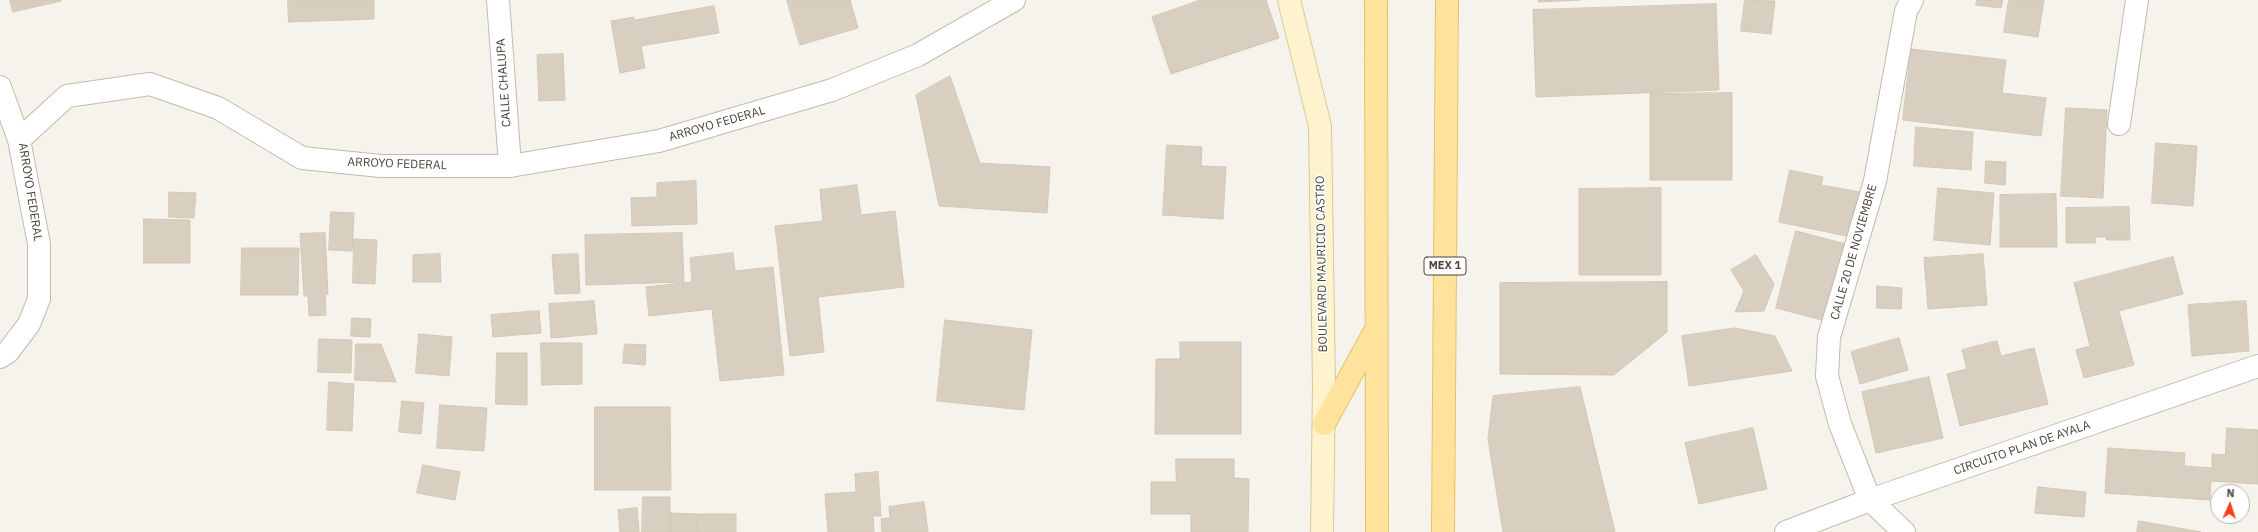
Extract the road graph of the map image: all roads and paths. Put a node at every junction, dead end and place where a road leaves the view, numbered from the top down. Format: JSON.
{"nodes":[{"id":1,"x":498,"y":0,"type":"edge"},
{"id":2,"x":1014,"y":0,"type":"edge"},
{"id":3,"x":1289,"y":0,"type":"edge"},
{"id":4,"x":1376,"y":0,"type":"edge"},
{"id":5,"x":1447,"y":0,"type":"edge"},
{"id":6,"x":1912,"y":0,"type":"edge"},
{"id":7,"x":2137,"y":0,"type":"edge"},
{"id":8,"x":0,"y":87,"type":"edge"},
{"id":9,"x":2119,"y":124,"type":"dead end"},
{"id":10,"x":20,"y":140,"type":"junction"},
{"id":11,"x":510,"y":166,"type":"junction"},
{"id":12,"x":1376,"y":328,"type":"junction"},
{"id":13,"x":0,"y":357,"type":"edge"},
{"id":14,"x":2258,"y":366,"type":"edge"},
{"id":15,"x":1324,"y":424,"type":"junction"},
{"id":16,"x":1870,"y":500,"type":"junction"},
{"id":17,"x":1322,"y":532,"type":"edge"},
{"id":18,"x":1377,"y":532,"type":"edge"},
{"id":19,"x":1443,"y":532,"type":"edge"},
{"id":20,"x":1786,"y":532,"type":"edge"},
{"id":21,"x":1904,"y":532,"type":"edge"}],
"edges":[{"from":1,"to":11,"type":"street","name":"CALLE CHALUPA"},
{"from":2,"to":11,"type":"street","name":"ARROYO FEDERAL"},
{"from":3,"to":15,"type":"street","name":"BOULEVARD MAURICIO CASTRO"},
{"from":4,"to":12,"type":"main road"},
{"from":5,"to":19,"type":"main road","number":"MEX 1"},
{"from":6,"to":16,"type":"street","name":"CALLE 20 DE NOVIEMBRE"},
{"from":7,"to":9,"type":"street"},
{"from":8,"to":10,"type":"street"},
{"from":10,"to":11,"type":"street","name":"ARROYO FEDERAL"},
{"from":10,"to":13,"type":"street","name":"ARROYO FEDERAL"},
{"from":12,"to":15,"type":"main road"},
{"from":12,"to":18,"type":"main road"},
{"from":14,"to":16,"type":"street","name":"CIRCUITO PLAN DE AYALA"},
{"from":15,"to":17,"type":"street","name":"BOULEVARD MAURICIO CASTRO"},
{"from":16,"to":20,"type":"street","name":"CIRCUITO PLAN DE AYALA"},
{"from":16,"to":21,"type":"street"}]}
